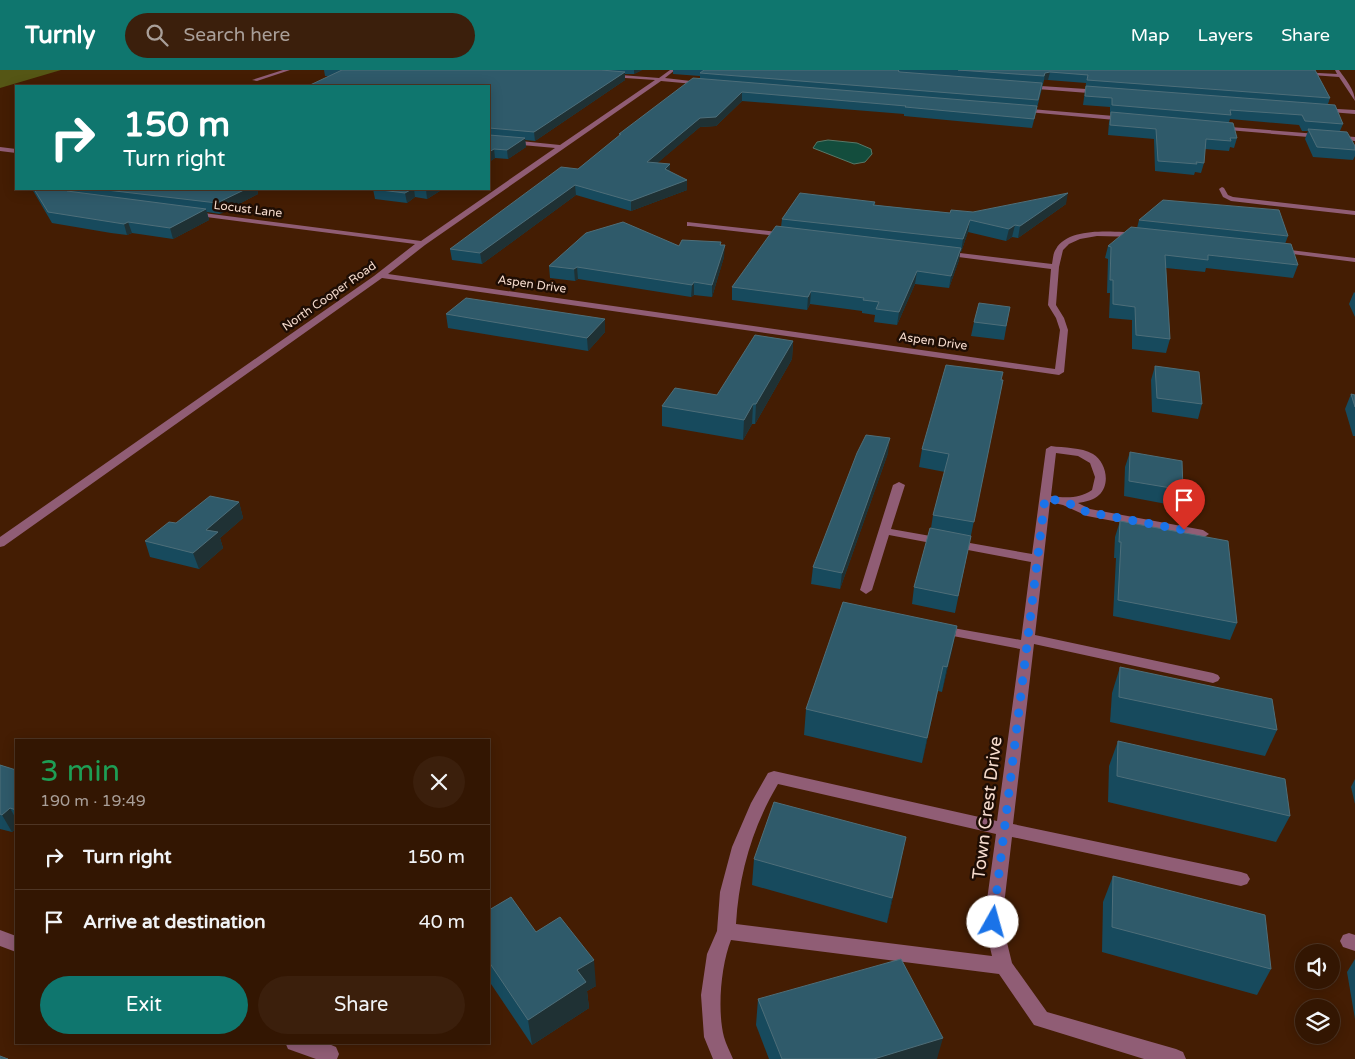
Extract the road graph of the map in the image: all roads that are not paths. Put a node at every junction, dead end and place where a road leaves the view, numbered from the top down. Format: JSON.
{"nodes":[{"id":1,"x":288,"y":70,"type":"edge"},
{"id":2,"x":673,"y":70,"type":"edge"},
{"id":3,"x":1337,"y":70,"type":"edge"},
{"id":4,"x":1296,"y":73,"type":"edge"},
{"id":5,"x":602,"y":74,"type":"edge"},
{"id":6,"x":1341,"y":76,"type":"junction"},
{"id":7,"x":661,"y":79,"type":"junction"},
{"id":8,"x":255,"y":80,"type":"dead end"},
{"id":9,"x":711,"y":83,"type":"edge"},
{"id":10,"x":1019,"y":86,"type":"edge"},
{"id":11,"x":1352,"y":91,"type":"edge"},
{"id":12,"x":1108,"y":93,"type":"edge"},
{"id":13,"x":1355,"y":99,"type":"edge"},
{"id":14,"x":1008,"y":109,"type":"edge"},
{"id":15,"x":1316,"y":109,"type":"edge"},
{"id":16,"x":1355,"y":112,"type":"edge"},
{"id":17,"x":1137,"y":120,"type":"edge"},
{"id":18,"x":1206,"y":126,"type":"edge"},
{"id":19,"x":1355,"y":139,"type":"edge"},
{"id":20,"x":490,"y":140,"type":"edge"},
{"id":21,"x":561,"y":147,"type":"junction"},
{"id":22,"x":0,"y":149,"type":"edge"},
{"id":23,"x":15,"y":151,"type":"edge"},
{"id":24,"x":1222,"y":189,"type":"dead end"},
{"id":25,"x":178,"y":212,"type":"edge"},
{"id":26,"x":1355,"y":213,"type":"edge"},
{"id":27,"x":690,"y":224,"type":"dead end"},
{"id":28,"x":798,"y":236,"type":"edge"},
{"id":29,"x":1143,"y":236,"type":"edge"},
{"id":30,"x":422,"y":243,"type":"junction"},
{"id":31,"x":1268,"y":249,"type":"edge"},
{"id":32,"x":936,"y":253,"type":"edge"},
{"id":33,"x":1355,"y":260,"type":"edge"},
{"id":34,"x":1055,"y":267,"type":"junction"},
{"id":35,"x":380,"y":275,"type":"junction"},
{"id":36,"x":899,"y":485,"type":"dead end"},
{"id":37,"x":1045,"y":498,"type":"junction"},
{"id":38,"x":1066,"y":502,"type":"junction"},
{"id":39,"x":884,"y":531,"type":"junction"},
{"id":40,"x":1203,"y":534,"type":"edge"},
{"id":41,"x":0,"y":543,"type":"edge"},
{"id":42,"x":1037,"y":559,"type":"junction"},
{"id":43,"x":866,"y":590,"type":"dead end"},
{"id":44,"x":953,"y":632,"type":"edge"},
{"id":45,"x":1027,"y":642,"type":"junction"},
{"id":46,"x":1213,"y":678,"type":"dead end"},
{"id":47,"x":1004,"y":829,"type":"junction"},
{"id":48,"x":1241,"y":879,"type":"dead end"},
{"id":49,"x":726,"y":931,"type":"junction"},
{"id":50,"x":0,"y":938,"type":"edge"},
{"id":51,"x":15,"y":944,"type":"edge"},
{"id":52,"x":1004,"y":966,"type":"junction"},
{"id":53,"x":301,"y":1044,"type":"edge"},
{"id":54,"x":328,"y":1054,"type":"dead end"},
{"id":55,"x":723,"y":1059,"type":"edge"},
{"id":56,"x":1176,"y":1059,"type":"edge"}],
"edges":[{"from":1,"to":8,"type":"street"},
{"from":2,"to":7,"type":"street","name":"North Cooper Road"},
{"from":3,"to":6,"type":"street"},
{"from":4,"to":6,"type":"street"},
{"from":5,"to":7,"type":"street"},
{"from":6,"to":11,"type":"street"},
{"from":7,"to":9,"type":"street"},
{"from":7,"to":21,"type":"street","name":"North Cooper Road"},
{"from":10,"to":12,"type":"street"},
{"from":11,"to":13,"type":"street"},
{"from":14,"to":17,"type":"street"},
{"from":15,"to":16,"type":"street"},
{"from":18,"to":19,"type":"street"},
{"from":20,"to":21,"type":"street"},
{"from":21,"to":30,"type":"street","name":"North Cooper Road"},
{"from":22,"to":23,"type":"street"},
{"from":24,"to":26,"type":"street"},
{"from":25,"to":30,"type":"street","name":"Locust Lane"},
{"from":27,"to":28,"type":"street"},
{"from":29,"to":34,"type":"street","name":"Aspen Drive"},
{"from":30,"to":35,"type":"street","name":"North Cooper Road"},
{"from":31,"to":33,"type":"street"},
{"from":32,"to":34,"type":"street"},
{"from":34,"to":35,"type":"street","name":"Aspen Drive"},
{"from":35,"to":41,"type":"street","name":"North Cooper Road"},
{"from":36,"to":39,"type":"street"},
{"from":37,"to":38,"type":"street"},
{"from":37,"to":38,"type":"street","name":"Town Crest Drive"},
{"from":37,"to":42,"type":"street","name":"Town Crest Drive"},
{"from":38,"to":40,"type":"street"},
{"from":39,"to":42,"type":"street"},
{"from":39,"to":43,"type":"street"},
{"from":42,"to":45,"type":"street","name":"Town Crest Drive"},
{"from":44,"to":45,"type":"street"},
{"from":45,"to":46,"type":"street"},
{"from":45,"to":47,"type":"street","name":"Town Crest Drive"},
{"from":47,"to":48,"type":"street"},
{"from":47,"to":49,"type":"street"},
{"from":47,"to":52,"type":"street","name":"Town Crest Drive"},
{"from":49,"to":52,"type":"street"},
{"from":49,"to":55,"type":"street"},
{"from":50,"to":51,"type":"street"},
{"from":52,"to":56,"type":"street","name":"Town Crest Drive"},
{"from":53,"to":54,"type":"street"}]}
